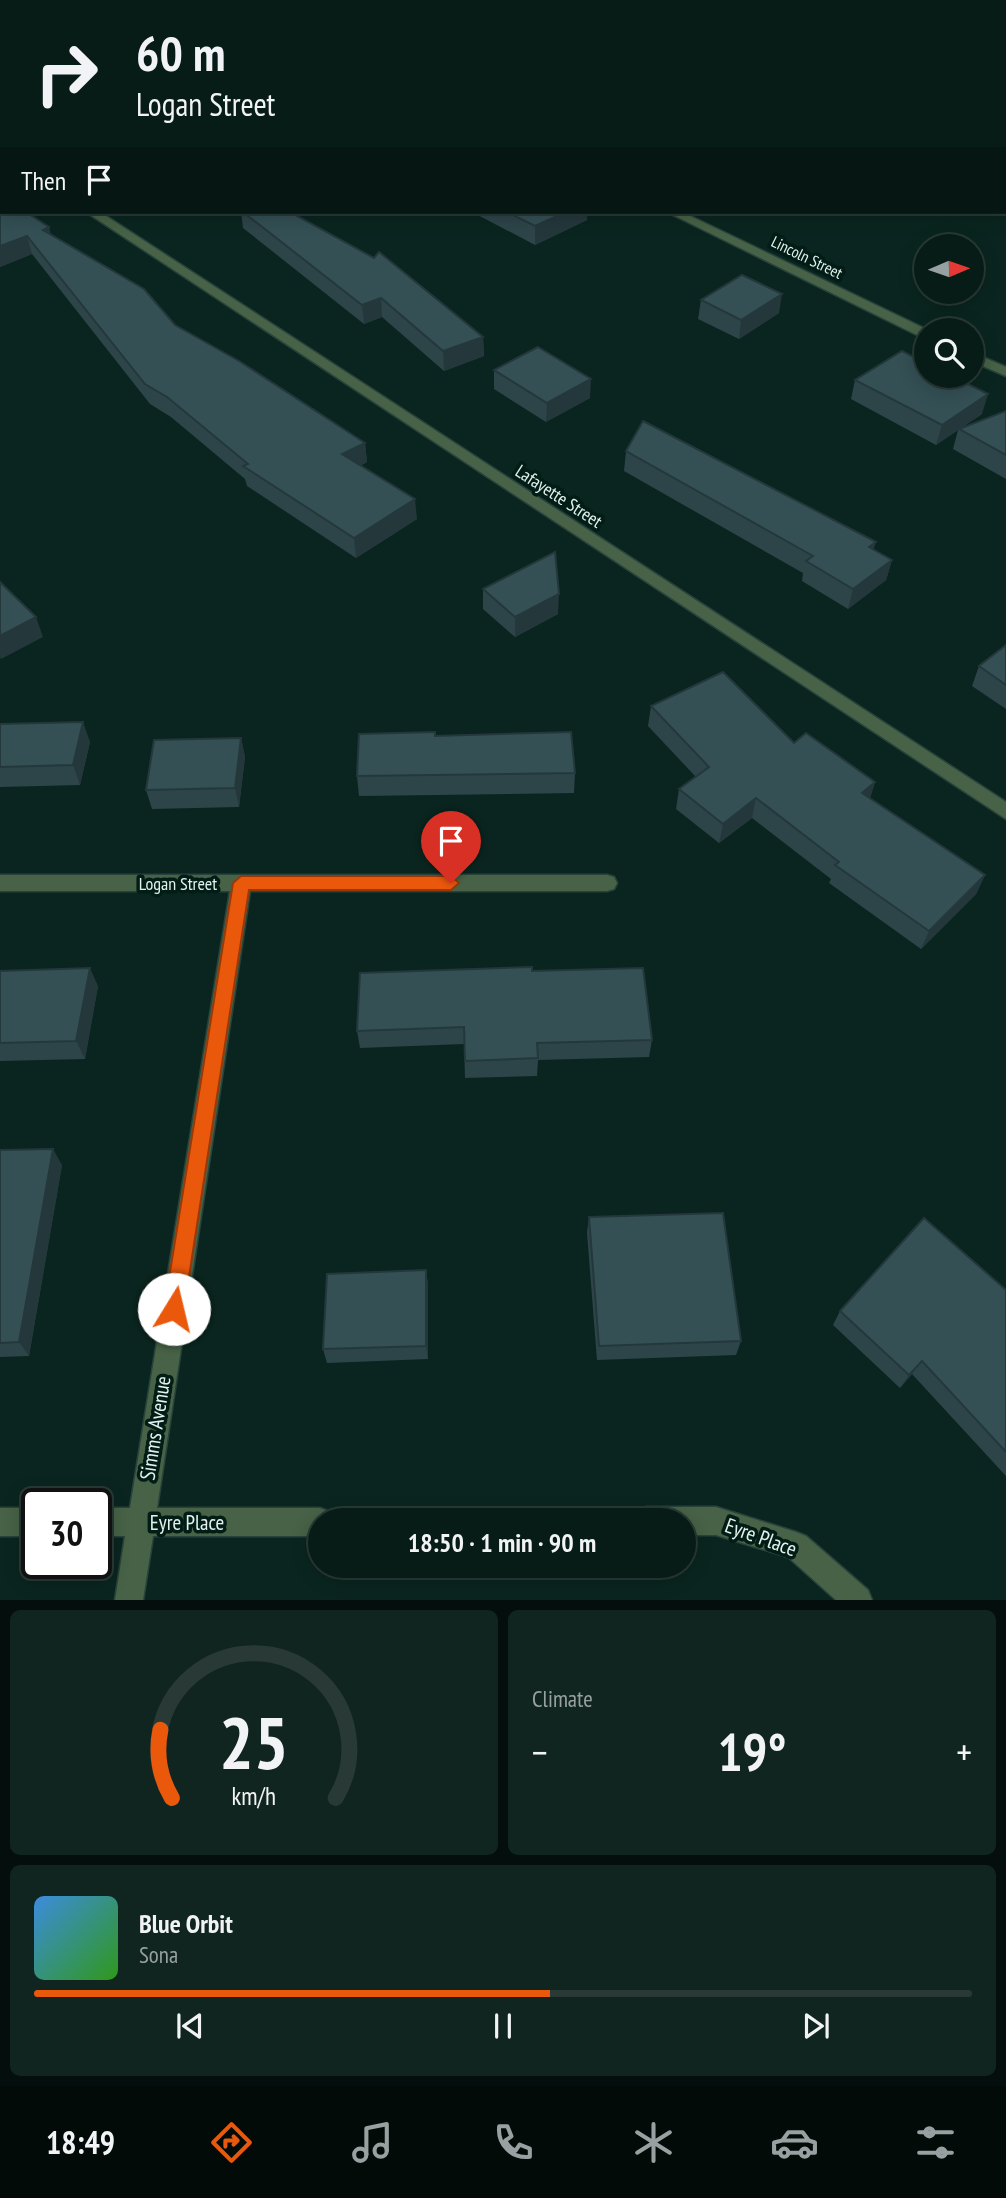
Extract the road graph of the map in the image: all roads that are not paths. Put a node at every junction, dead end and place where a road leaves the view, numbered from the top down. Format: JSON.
{"nodes":[{"id":1,"x":95,"y":214,"type":"edge"},
{"id":2,"x":677,"y":214,"type":"edge"},
{"id":3,"x":914,"y":328,"type":"edge"},
{"id":4,"x":984,"y":362,"type":"edge"},
{"id":5,"x":1006,"y":372,"type":"edge"},
{"id":6,"x":1006,"y":812,"type":"edge"},
{"id":7,"x":0,"y":883,"type":"edge"},
{"id":8,"x":241,"y":883,"type":"junction"},
{"id":9,"x":607,"y":883,"type":"dead end"},
{"id":10,"x":696,"y":1521,"type":"edge"},
{"id":11,"x":0,"y":1522,"type":"edge"},
{"id":12,"x":21,"y":1522,"type":"edge"},
{"id":13,"x":112,"y":1522,"type":"edge"},
{"id":14,"x":140,"y":1522,"type":"junction"},
{"id":15,"x":308,"y":1522,"type":"edge"},
{"id":16,"x":128,"y":1600,"type":"edge"},
{"id":17,"x":858,"y":1600,"type":"edge"}],
"edges":[{"from":1,"to":6,"type":"street","name":"Lafayette Street"},
{"from":2,"to":3,"type":"street","name":"Lincoln Street"},
{"from":4,"to":5,"type":"street"},
{"from":7,"to":8,"type":"street","name":"Logan Street"},
{"from":8,"to":9,"type":"street","name":"Logan Street"},
{"from":8,"to":14,"type":"street","name":"Simms Avenue"},
{"from":10,"to":17,"type":"street","name":"Eyre Place"},
{"from":11,"to":12,"type":"street"},
{"from":13,"to":14,"type":"street","name":"Eyre Place"},
{"from":14,"to":15,"type":"street","name":"Eyre Place"},
{"from":14,"to":16,"type":"street","name":"Simms Avenue"}]}
